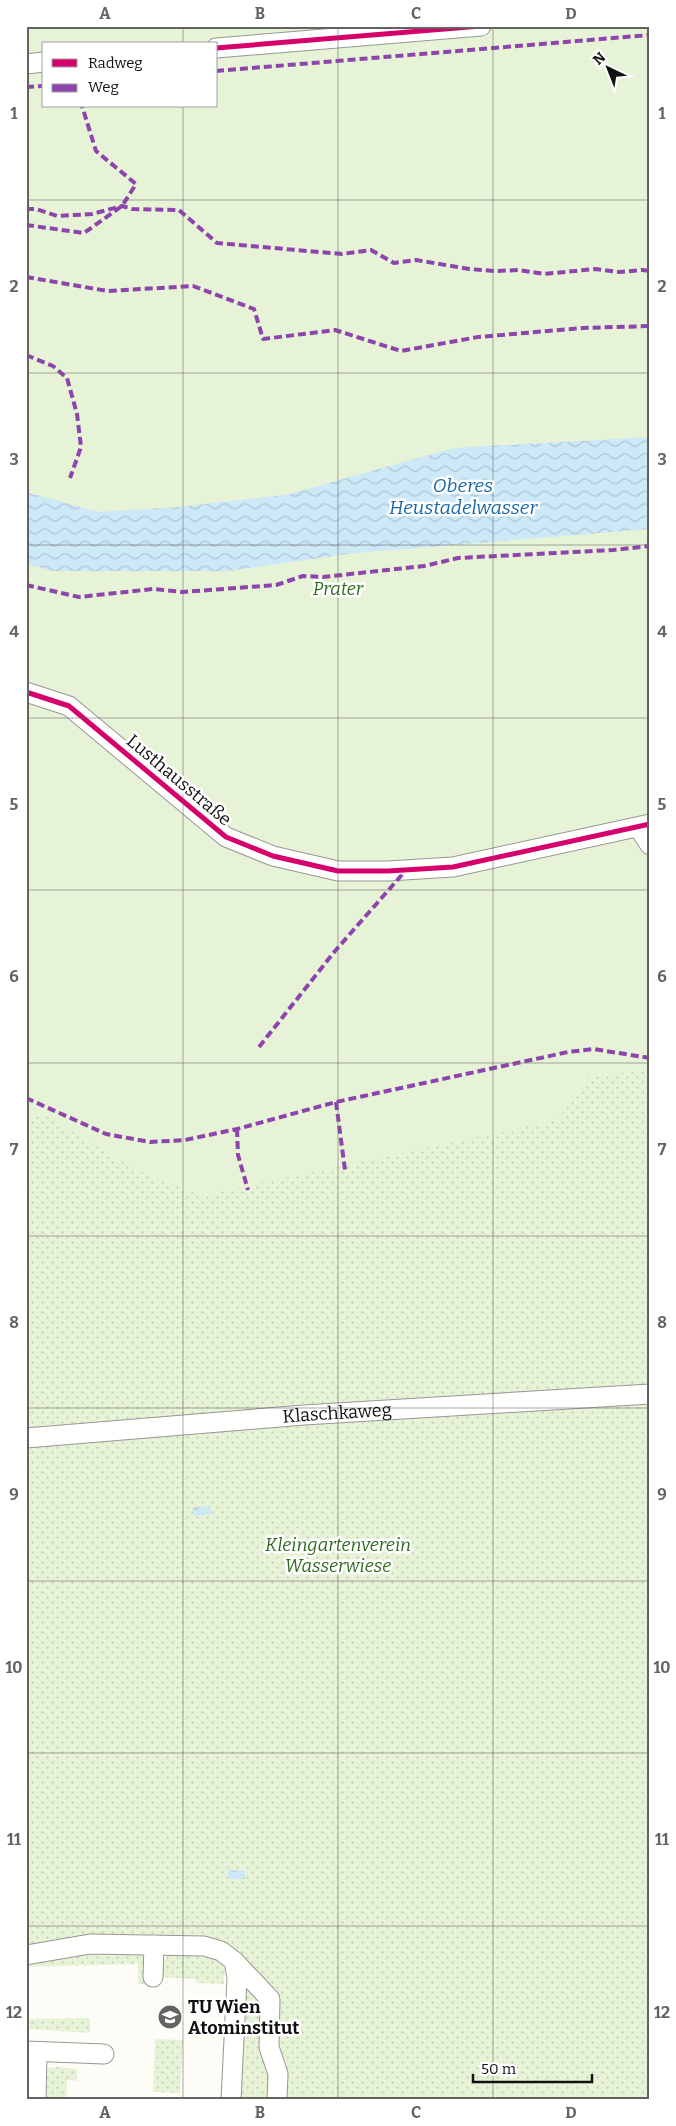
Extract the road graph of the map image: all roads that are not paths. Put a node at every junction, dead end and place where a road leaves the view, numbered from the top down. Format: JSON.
{"nodes":[{"id":1,"x":480,"y":26,"type":"edge"},
{"id":2,"x":218,"y":48,"type":"edge"},
{"id":3,"x":42,"y":62,"type":"edge"},
{"id":4,"x":26,"y":64,"type":"edge"},
{"id":5,"x":26,"y":692,"type":"edge"},
{"id":6,"x":644,"y":826,"type":"edge"},
{"id":7,"x":650,"y":845,"type":"edge"},
{"id":8,"x":650,"y":1394,"type":"edge"},
{"id":9,"x":26,"y":1438,"type":"edge"},
{"id":10,"x":154,"y":1945,"type":"junction"},
{"id":11,"x":26,"y":1955,"type":"edge"},
{"id":12,"x":234,"y":1961,"type":"junction"},
{"id":13,"x":154,"y":1977,"type":"dead end"},
{"id":14,"x":32,"y":2051,"type":"edge"},
{"id":15,"x":104,"y":2054,"type":"dead end"},
{"id":16,"x":36,"y":2100,"type":"edge"},
{"id":17,"x":231,"y":2100,"type":"edge"},
{"id":18,"x":277,"y":2100,"type":"edge"}],
"edges":[{"from":1,"to":2,"type":"street"},
{"from":3,"to":4,"type":"street"},
{"from":5,"to":6,"type":"street","name":"Lusthausstraße"},
{"from":6,"to":7,"type":"street"},
{"from":8,"to":9,"type":"street","name":"Klaschkaweg"},
{"from":10,"to":11,"type":"street"},
{"from":10,"to":12,"type":"street"},
{"from":10,"to":13,"type":"street"},
{"from":12,"to":17,"type":"street"},
{"from":12,"to":18,"type":"street"},
{"from":14,"to":15,"type":"street"},
{"from":14,"to":16,"type":"street"}]}
